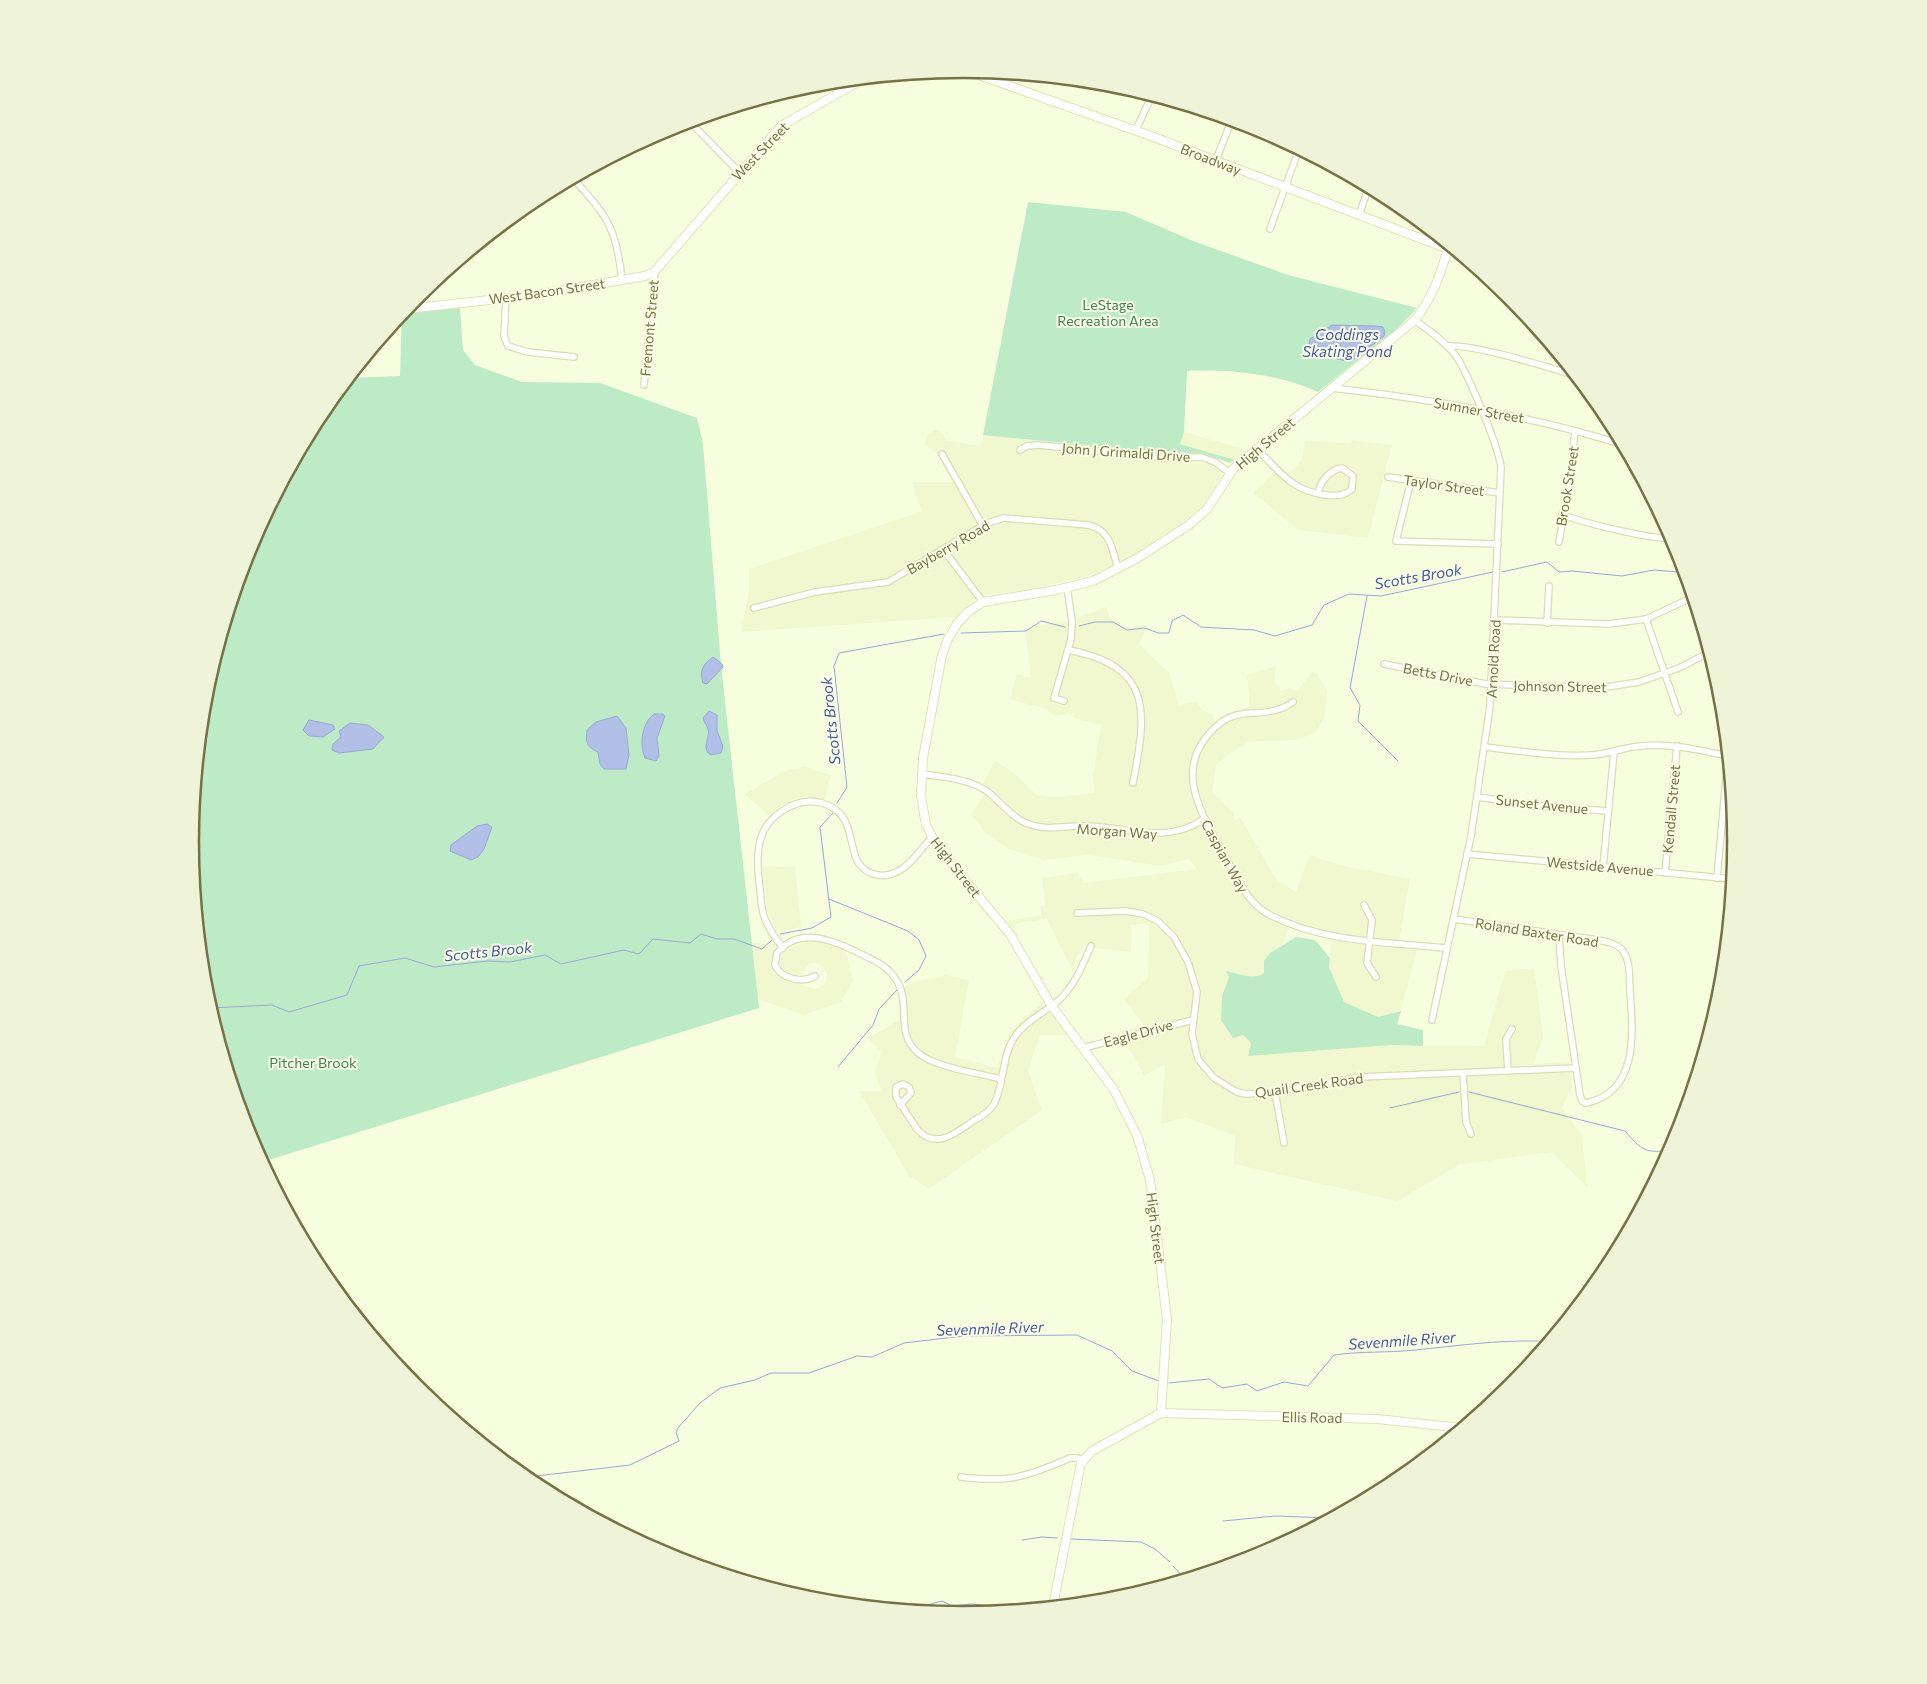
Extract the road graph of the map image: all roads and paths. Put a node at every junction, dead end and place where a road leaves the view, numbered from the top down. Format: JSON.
{"nodes":[{"id":1,"x":989,"y":79,"type":"edge"},
{"id":2,"x":849,"y":86,"type":"edge"},
{"id":3,"x":1149,"y":101,"type":"edge"},
{"id":4,"x":1229,"y":126,"type":"edge"},
{"id":5,"x":695,"y":127,"type":"edge"},
{"id":6,"x":1136,"y":130,"type":"junction"},
{"id":7,"x":1297,"y":154,"type":"edge"},
{"id":8,"x":1216,"y":160,"type":"junction"},
{"id":9,"x":739,"y":172,"type":"junction"},
{"id":10,"x":577,"y":183,"type":"edge"},
{"id":11,"x":1286,"y":186,"type":"junction"},
{"id":12,"x":1367,"y":193,"type":"edge"},
{"id":13,"x":1359,"y":215,"type":"junction"},
{"id":14,"x":1270,"y":229,"type":"dead end"},
{"id":15,"x":1440,"y":244,"type":"edge"},
{"id":16,"x":1448,"y":250,"type":"edge"},
{"id":17,"x":655,"y":271,"type":"junction"},
{"id":18,"x":622,"y":280,"type":"junction"},
{"id":19,"x":506,"y":298,"type":"junction"},
{"id":20,"x":417,"y":308,"type":"edge"},
{"id":21,"x":1415,"y":320,"type":"junction"},
{"id":22,"x":1447,"y":346,"type":"junction"},
{"id":23,"x":574,"y":357,"type":"dead end"},
{"id":24,"x":1567,"y":373,"type":"edge"},
{"id":25,"x":644,"y":385,"type":"dead end"},
{"id":26,"x":1332,"y":388,"type":"junction"},
{"id":27,"x":1480,"y":408,"type":"junction"},
{"id":28,"x":1575,"y":431,"type":"junction"},
{"id":29,"x":1616,"y":443,"type":"edge"},
{"id":30,"x":1257,"y":449,"type":"junction"},
{"id":31,"x":1020,"y":450,"type":"dead end"},
{"id":32,"x":942,"y":454,"type":"dead end"},
{"id":33,"x":1230,"y":473,"type":"junction"},
{"id":34,"x":1388,"y":477,"type":"dead end"},
{"id":35,"x":1411,"y":481,"type":"junction"},
{"id":36,"x":1318,"y":492,"type":"junction"},
{"id":37,"x":1500,"y":493,"type":"junction"},
{"id":38,"x":1562,"y":514,"type":"junction"},
{"id":39,"x":983,"y":526,"type":"junction"},
{"id":40,"x":1665,"y":539,"type":"edge"},
{"id":41,"x":1559,"y":542,"type":"dead end"},
{"id":42,"x":1498,"y":544,"type":"junction"},
{"id":43,"x":943,"y":549,"type":"junction"},
{"id":44,"x":1118,"y":569,"type":"junction"},
{"id":45,"x":1549,"y":586,"type":"dead end"},
{"id":46,"x":1067,"y":587,"type":"junction"},
{"id":47,"x":1688,"y":599,"type":"edge"},
{"id":48,"x":982,"y":602,"type":"junction"},
{"id":49,"x":754,"y":608,"type":"dead end"},
{"id":50,"x":1646,"y":619,"type":"junction"},
{"id":51,"x":1495,"y":620,"type":"junction"},
{"id":52,"x":1547,"y":623,"type":"junction"},
{"id":53,"x":1068,"y":650,"type":"junction"},
{"id":54,"x":1705,"y":657,"type":"edge"},
{"id":55,"x":1384,"y":664,"type":"dead end"},
{"id":56,"x":1663,"y":673,"type":"junction"},
{"id":57,"x":1493,"y":684,"type":"junction"},
{"id":58,"x":1064,"y":701,"type":"dead end"},
{"id":59,"x":1293,"y":702,"type":"dead end"},
{"id":60,"x":1678,"y":712,"type":"dead end"},
{"id":61,"x":1677,"y":746,"type":"junction"},
{"id":62,"x":1485,"y":747,"type":"junction"},
{"id":63,"x":1614,"y":752,"type":"junction"},
{"id":64,"x":1722,"y":755,"type":"edge"},
{"id":65,"x":922,"y":774,"type":"junction"},
{"id":66,"x":1133,"y":783,"type":"dead end"},
{"id":67,"x":1725,"y":784,"type":"edge"},
{"id":68,"x":1477,"y":797,"type":"junction"},
{"id":69,"x":1607,"y":811,"type":"junction"},
{"id":70,"x":1204,"y":819,"type":"junction"},
{"id":71,"x":931,"y":838,"type":"junction"},
{"id":72,"x":1467,"y":854,"type":"junction"},
{"id":73,"x":1603,"y":867,"type":"junction"},
{"id":74,"x":1665,"y":873,"type":"junction"},
{"id":75,"x":1716,"y":878,"type":"junction"},
{"id":76,"x":1727,"y":879,"type":"edge"},
{"id":77,"x":1364,"y":905,"type":"dead end"},
{"id":78,"x":1077,"y":913,"type":"dead end"},
{"id":79,"x":1454,"y":919,"type":"junction"},
{"id":80,"x":1559,"y":936,"type":"junction"},
{"id":81,"x":1370,"y":940,"type":"junction"},
{"id":82,"x":1091,"y":946,"type":"dead end"},
{"id":83,"x":783,"y":948,"type":"junction"},
{"id":84,"x":1447,"y":948,"type":"junction"},
{"id":85,"x":815,"y":976,"type":"dead end"},
{"id":86,"x":1376,"y":978,"type":"dead end"},
{"id":87,"x":1051,"y":1005,"type":"junction"},
{"id":88,"x":1193,"y":1020,"type":"junction"},
{"id":89,"x":1432,"y":1020,"type":"dead end"},
{"id":90,"x":1512,"y":1029,"type":"dead end"},
{"id":91,"x":1083,"y":1048,"type":"junction"},
{"id":92,"x":1576,"y":1068,"type":"junction"},
{"id":93,"x":1508,"y":1071,"type":"junction"},
{"id":94,"x":1463,"y":1073,"type":"junction"},
{"id":95,"x":1000,"y":1079,"type":"junction"},
{"id":96,"x":1275,"y":1092,"type":"junction"},
{"id":97,"x":900,"y":1105,"type":"dead end"},
{"id":98,"x":1471,"y":1134,"type":"dead end"},
{"id":99,"x":1284,"y":1143,"type":"dead end"},
{"id":100,"x":1161,"y":1413,"type":"junction"},
{"id":101,"x":1455,"y":1427,"type":"edge"},
{"id":102,"x":1083,"y":1461,"type":"junction"},
{"id":103,"x":961,"y":1477,"type":"dead end"},
{"id":104,"x":1054,"y":1601,"type":"edge"}],
"edges":[{"from":1,"to":6,"type":"street","name":"Broadway"},
{"from":2,"to":9,"type":"street","name":"West Street"},
{"from":3,"to":6,"type":"street"},
{"from":4,"to":8,"type":"street"},
{"from":5,"to":9,"type":"street"},
{"from":6,"to":8,"type":"street","name":"Broadway"},
{"from":7,"to":11,"type":"street"},
{"from":8,"to":11,"type":"street","name":"Broadway"},
{"from":9,"to":17,"type":"street","name":"West Street"},
{"from":10,"to":18,"type":"street"},
{"from":11,"to":13,"type":"street","name":"Broadway"},
{"from":11,"to":14,"type":"street"},
{"from":12,"to":13,"type":"street"},
{"from":13,"to":15,"type":"street","name":"Broadway"},
{"from":16,"to":21,"type":"street","name":"High Street"},
{"from":17,"to":18,"type":"street","name":"West Bacon Street"},
{"from":17,"to":25,"type":"street","name":"Fremont Street"},
{"from":18,"to":19,"type":"street","name":"West Bacon Street"},
{"from":19,"to":20,"type":"street","name":"West Bacon Street"},
{"from":19,"to":23,"type":"street"},
{"from":21,"to":22,"type":"street","name":"Arnold Road"},
{"from":21,"to":26,"type":"street","name":"High Street"},
{"from":22,"to":24,"type":"street"},
{"from":22,"to":27,"type":"street","name":"Arnold Road"},
{"from":26,"to":27,"type":"street","name":"Sumner Street"},
{"from":26,"to":30,"type":"street","name":"High Street"},
{"from":27,"to":28,"type":"street","name":"Sumner Street"},
{"from":27,"to":37,"type":"street","name":"Arnold Road"},
{"from":28,"to":29,"type":"street","name":"Sumner Street"},
{"from":28,"to":38,"type":"street","name":"Brook Street"},
{"from":30,"to":33,"type":"street","name":"High Street"},
{"from":30,"to":36,"type":"street"},
{"from":31,"to":33,"type":"street","name":"John J Grimaldi Drive"},
{"from":32,"to":39,"type":"street"},
{"from":33,"to":44,"type":"street","name":"High Street"},
{"from":34,"to":35,"type":"street","name":"Taylor Street"},
{"from":35,"to":37,"type":"street","name":"Taylor Street"},
{"from":35,"to":42,"type":"street"},
{"from":36,"to":36,"type":"street"},
{"from":37,"to":42,"type":"street","name":"Arnold Road"},
{"from":38,"to":40,"type":"street"},
{"from":38,"to":41,"type":"street","name":"Brook Street"},
{"from":39,"to":43,"type":"street","name":"Bayberry Road"},
{"from":39,"to":44,"type":"street","name":"Bayberry Road"},
{"from":42,"to":51,"type":"street","name":"Arnold Road"},
{"from":43,"to":48,"type":"street"},
{"from":43,"to":49,"type":"street","name":"Bayberry Road"},
{"from":44,"to":46,"type":"street","name":"High Street"},
{"from":45,"to":52,"type":"street"},
{"from":46,"to":48,"type":"street","name":"High Street"},
{"from":46,"to":53,"type":"street"},
{"from":47,"to":50,"type":"street"},
{"from":48,"to":65,"type":"street","name":"High Street"},
{"from":50,"to":52,"type":"street"},
{"from":50,"to":56,"type":"street"},
{"from":51,"to":52,"type":"street"},
{"from":51,"to":57,"type":"street","name":"Arnold Road"},
{"from":53,"to":58,"type":"street"},
{"from":53,"to":66,"type":"street"},
{"from":54,"to":56,"type":"street","name":"Johnson Street"},
{"from":55,"to":57,"type":"street","name":"Betts Drive"},
{"from":56,"to":57,"type":"street","name":"Johnson Street"},
{"from":56,"to":60,"type":"street"},
{"from":57,"to":62,"type":"street","name":"Arnold Road"},
{"from":59,"to":70,"type":"street","name":"Caspian Way"},
{"from":61,"to":63,"type":"street"},
{"from":61,"to":64,"type":"street"},
{"from":61,"to":74,"type":"street","name":"Kendall Street"},
{"from":62,"to":63,"type":"street"},
{"from":62,"to":68,"type":"street","name":"Arnold Road"},
{"from":63,"to":69,"type":"street"},
{"from":65,"to":70,"type":"street","name":"Morgan Way"},
{"from":65,"to":71,"type":"street","name":"High Street"},
{"from":67,"to":75,"type":"street"},
{"from":68,"to":69,"type":"street","name":"Sunset Avenue"},
{"from":68,"to":72,"type":"street","name":"Arnold Road"},
{"from":69,"to":73,"type":"street"},
{"from":70,"to":81,"type":"street","name":"Caspian Way"},
{"from":71,"to":83,"type":"street"},
{"from":71,"to":87,"type":"street","name":"High Street"},
{"from":72,"to":73,"type":"street","name":"Westside Avenue"},
{"from":72,"to":79,"type":"street","name":"Arnold Road"},
{"from":73,"to":74,"type":"street","name":"Westside Avenue"},
{"from":74,"to":75,"type":"street","name":"Westside Avenue"},
{"from":75,"to":76,"type":"street","name":"Westside Avenue"},
{"from":77,"to":81,"type":"street"},
{"from":78,"to":88,"type":"street","name":"Quail Creek Road"},
{"from":79,"to":80,"type":"street","name":"Roland Baxter Road"},
{"from":79,"to":84,"type":"street","name":"Arnold Road"},
{"from":80,"to":92,"type":"street"},
{"from":80,"to":92,"type":"street","name":"Roland Baxter Road"},
{"from":81,"to":84,"type":"street","name":"Caspian Way"},
{"from":81,"to":86,"type":"street"},
{"from":82,"to":87,"type":"street"},
{"from":83,"to":85,"type":"street"},
{"from":83,"to":95,"type":"street"},
{"from":84,"to":89,"type":"street","name":"Arnold Road"},
{"from":87,"to":91,"type":"street","name":"High Street"},
{"from":87,"to":95,"type":"street"},
{"from":88,"to":91,"type":"street","name":"Eagle Drive"},
{"from":88,"to":96,"type":"street","name":"Quail Creek Road"},
{"from":90,"to":93,"type":"street"},
{"from":91,"to":100,"type":"street","name":"High Street"},
{"from":92,"to":93,"type":"street","name":"Quail Creek Road"},
{"from":93,"to":94,"type":"street","name":"Quail Creek Road"},
{"from":94,"to":96,"type":"street","name":"Quail Creek Road"},
{"from":94,"to":98,"type":"street"},
{"from":95,"to":97,"type":"street"},
{"from":96,"to":99,"type":"street"},
{"from":100,"to":101,"type":"street","name":"Ellis Road"},
{"from":100,"to":102,"type":"street"},
{"from":102,"to":103,"type":"street"},
{"from":102,"to":104,"type":"street"}]}
